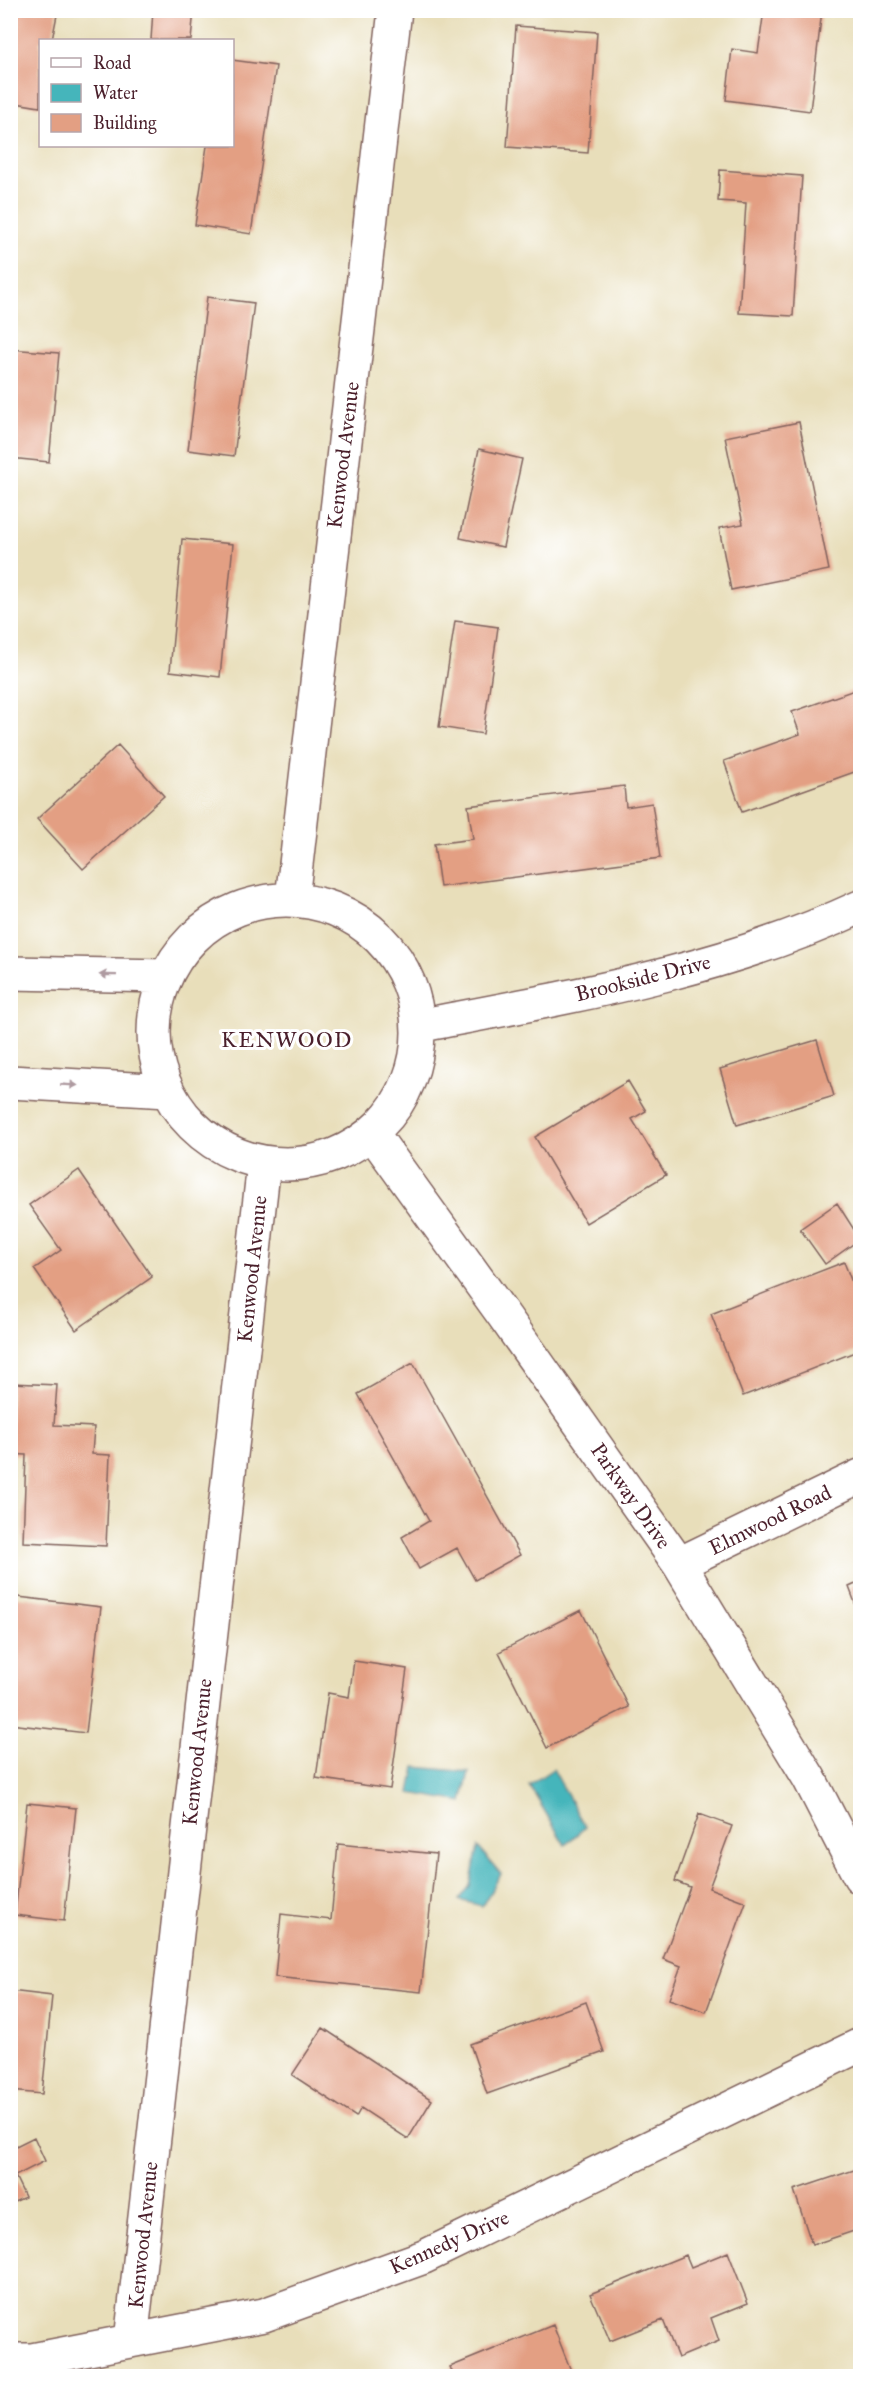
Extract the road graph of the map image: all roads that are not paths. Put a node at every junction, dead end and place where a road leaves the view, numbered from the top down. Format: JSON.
{"nodes":[{"id":1,"x":395,"y":10,"type":"edge"},
{"id":2,"x":292,"y":899,"type":"junction"},
{"id":3,"x":861,"y":907,"type":"edge"},
{"id":4,"x":10,"y":972,"type":"edge"},
{"id":5,"x":166,"y":976,"type":"junction"},
{"id":6,"x":418,"y":1026,"type":"junction"},
{"id":7,"x":10,"y":1082,"type":"edge"},
{"id":8,"x":168,"y":1091,"type":"junction"},
{"id":9,"x":372,"y":1133,"type":"junction"},
{"id":10,"x":264,"y":1163,"type":"junction"},
{"id":11,"x":861,"y":1476,"type":"edge"},
{"id":12,"x":679,"y":1564,"type":"junction"},
{"id":13,"x":861,"y":1877,"type":"edge"},
{"id":14,"x":861,"y":2045,"type":"edge"},
{"id":15,"x":130,"y":2341,"type":"junction"},
{"id":16,"x":10,"y":2360,"type":"edge"}],
"edges":[{"from":1,"to":2,"type":"street","name":"Kenwood Avenue"},
{"from":2,"to":5,"type":"street"},
{"from":2,"to":6,"type":"street"},
{"from":3,"to":6,"type":"street","name":"Brookside Drive"},
{"from":5,"to":4,"type":"street","one_way":true},
{"from":5,"to":8,"type":"street"},
{"from":6,"to":9,"type":"street"},
{"from":7,"to":8,"type":"street","one_way":true},
{"from":8,"to":10,"type":"street"},
{"from":9,"to":10,"type":"street"},
{"from":9,"to":12,"type":"street","name":"Parkway Drive"},
{"from":10,"to":15,"type":"street","name":"Kenwood Avenue"},
{"from":11,"to":12,"type":"street","name":"Elmwood Road"},
{"from":12,"to":13,"type":"street","name":"Parkway Drive"},
{"from":14,"to":15,"type":"street","name":"Kennedy Drive"},
{"from":15,"to":16,"type":"street","name":"Kennedy Drive"}]}
